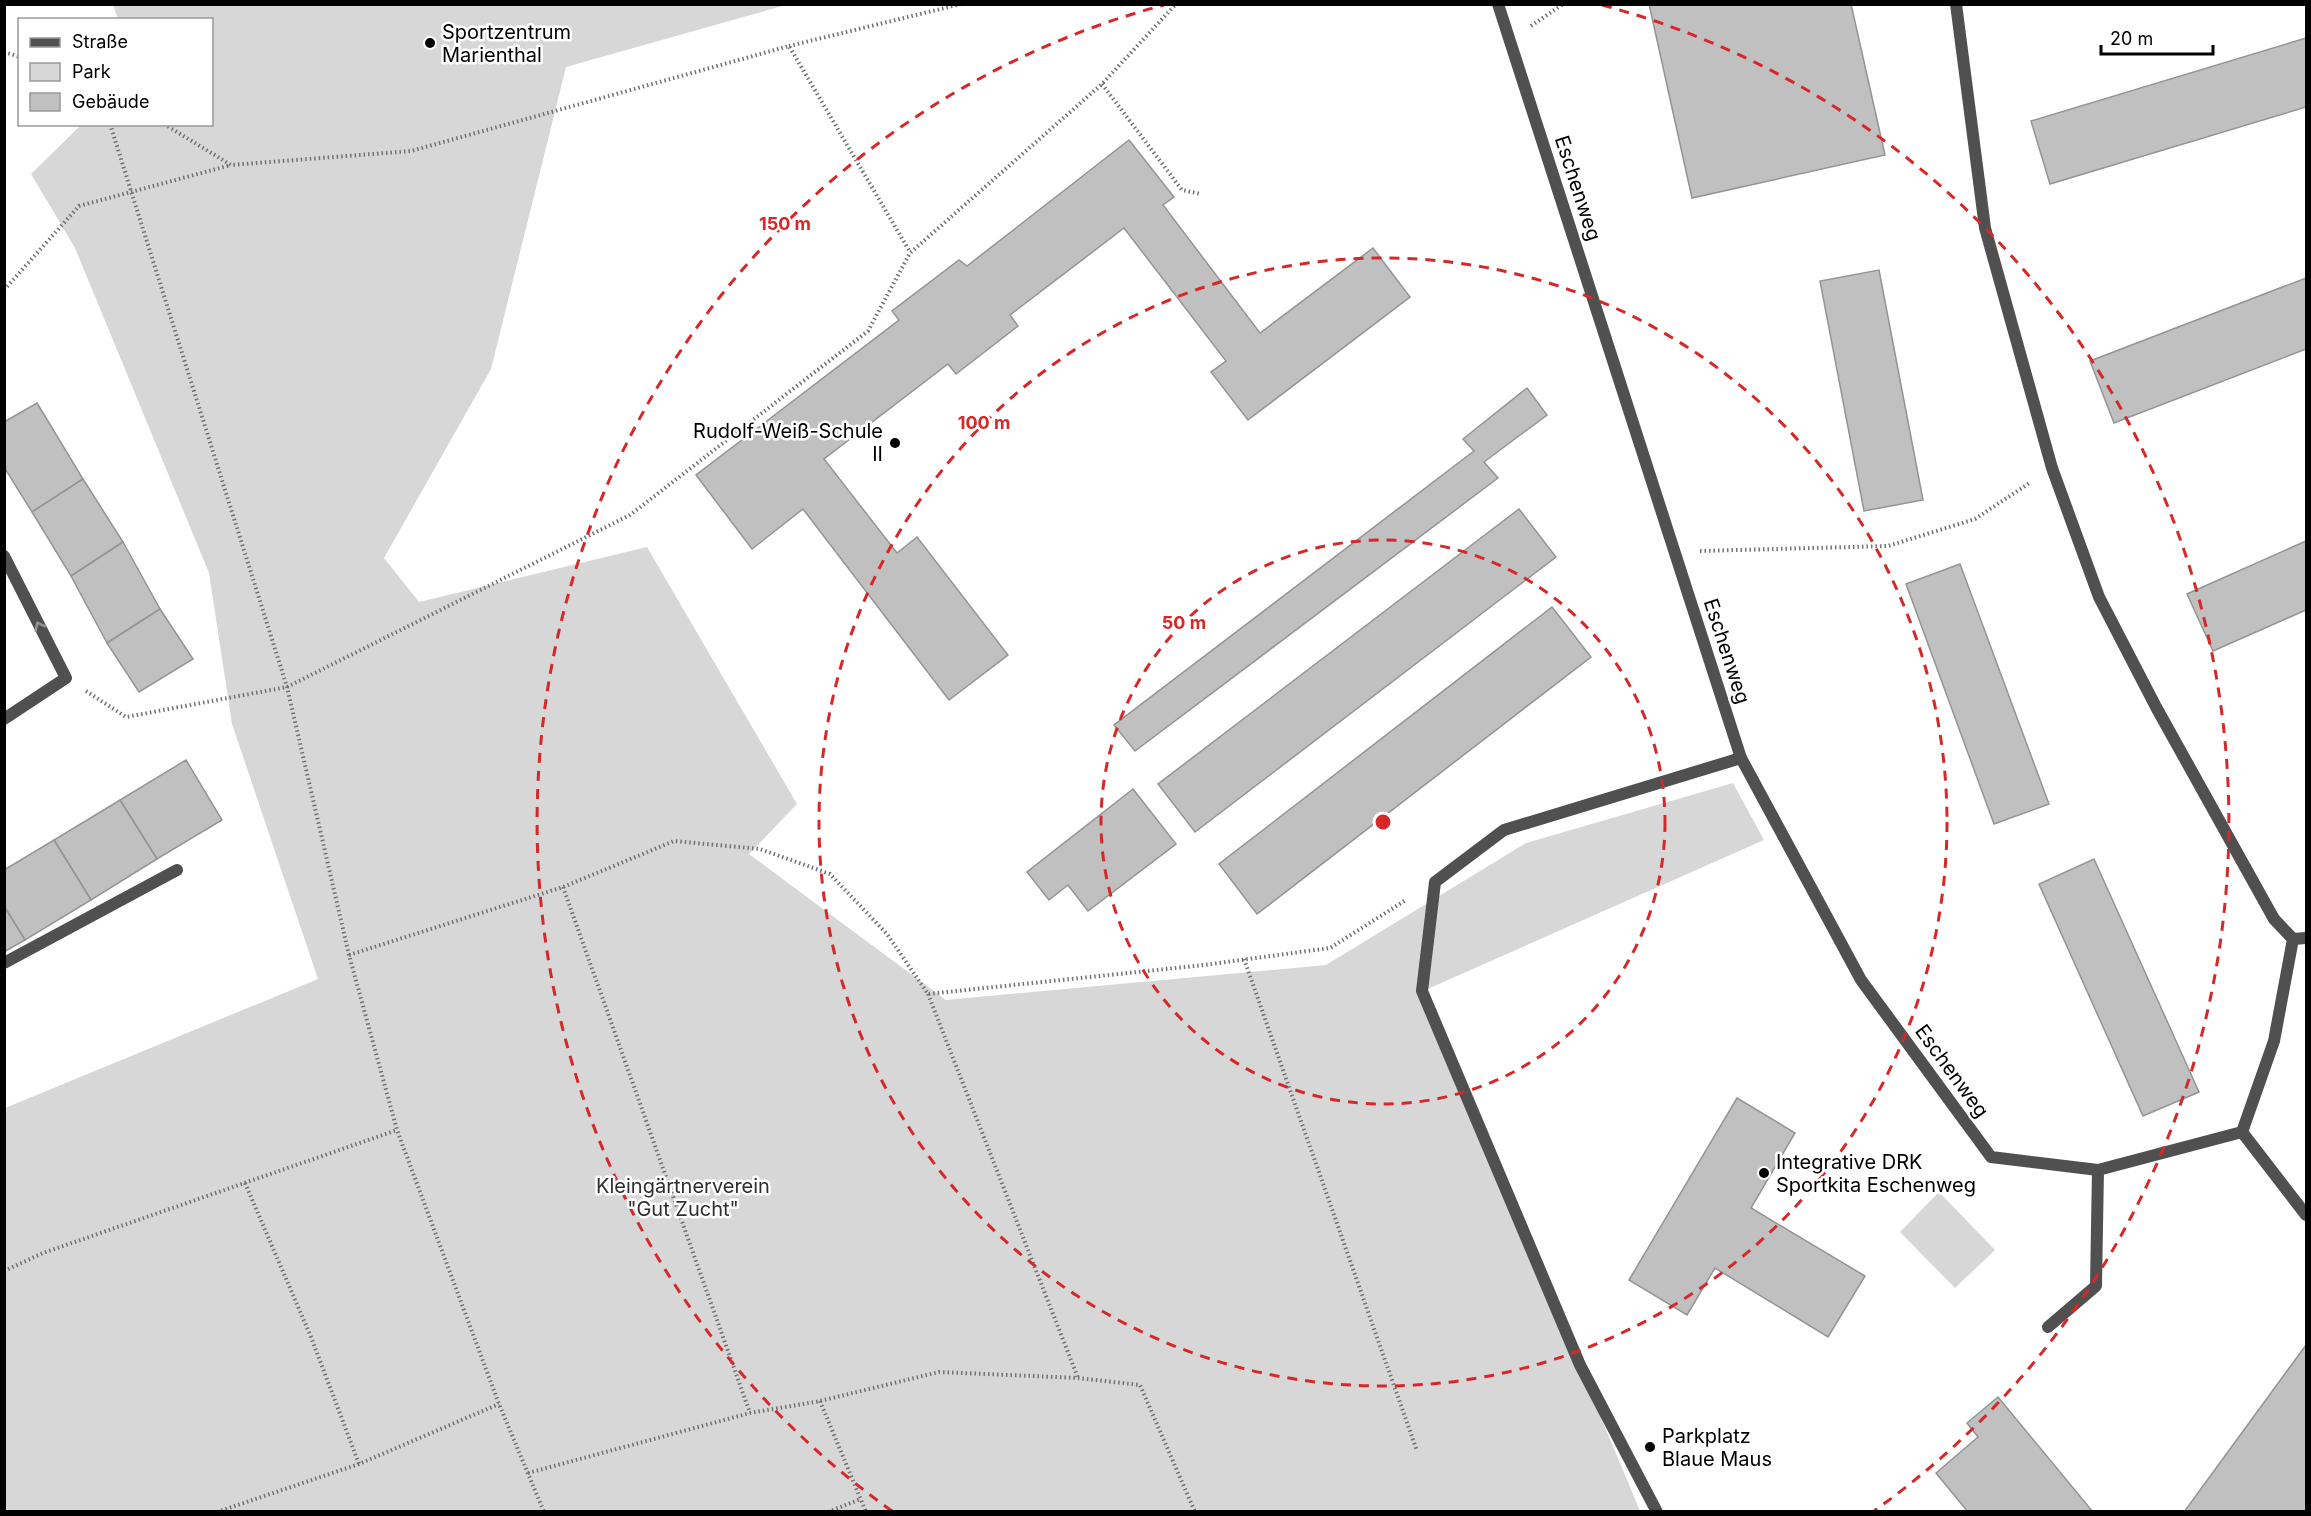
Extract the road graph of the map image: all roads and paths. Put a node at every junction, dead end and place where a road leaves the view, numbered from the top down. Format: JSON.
{"nodes":[{"id":1,"x":961,"y":4,"type":"edge"},
{"id":2,"x":1176,"y":4,"type":"edge"},
{"id":3,"x":1498,"y":4,"type":"edge"},
{"id":4,"x":1563,"y":4,"type":"edge"},
{"id":5,"x":1956,"y":4,"type":"edge"},
{"id":6,"x":1510,"y":39,"type":"junction"},
{"id":7,"x":789,"y":46,"type":"junction"},
{"id":8,"x":1102,"y":84,"type":"junction"},
{"id":9,"x":111,"y":126,"type":"edge"},
{"id":10,"x":167,"y":126,"type":"edge"},
{"id":11,"x":231,"y":165,"type":"junction"},
{"id":12,"x":133,"y":193,"type":"junction"},
{"id":13,"x":1201,"y":194,"type":"dead end"},
{"id":14,"x":910,"y":253,"type":"junction"},
{"id":15,"x":4,"y":290,"type":"edge"},
{"id":16,"x":2052,"y":468,"type":"junction"},
{"id":17,"x":1675,"y":551,"type":"junction"},
{"id":18,"x":4,"y":556,"type":"edge"},
{"id":19,"x":66,"y":678,"type":"junction"},
{"id":20,"x":286,"y":687,"type":"junction"},
{"id":21,"x":4,"y":719,"type":"edge"},
{"id":22,"x":1741,"y":758,"type":"junction"},
{"id":23,"x":177,"y":870,"type":"dead end"},
{"id":24,"x":1435,"y":882,"type":"junction"},
{"id":25,"x":563,"y":888,"type":"junction"},
{"id":26,"x":2307,"y":938,"type":"edge"},
{"id":27,"x":2293,"y":939,"type":"junction"},
{"id":28,"x":349,"y":955,"type":"junction"},
{"id":29,"x":1244,"y":959,"type":"junction"},
{"id":30,"x":4,"y":963,"type":"edge"},
{"id":31,"x":928,"y":994,"type":"junction"},
{"id":32,"x":397,"y":1130,"type":"junction"},
{"id":33,"x":2242,"y":1132,"type":"junction"},
{"id":34,"x":2098,"y":1170,"type":"junction"},
{"id":35,"x":245,"y":1183,"type":"junction"},
{"id":36,"x":2307,"y":1215,"type":"edge"},
{"id":37,"x":4,"y":1271,"type":"edge"},
{"id":38,"x":2048,"y":1327,"type":"dead end"},
{"id":39,"x":1078,"y":1378,"type":"junction"},
{"id":40,"x":820,"y":1401,"type":"junction"},
{"id":41,"x":499,"y":1404,"type":"junction"},
{"id":42,"x":750,"y":1413,"type":"junction"},
{"id":43,"x":1417,"y":1451,"type":"dead end"},
{"id":44,"x":359,"y":1464,"type":"junction"},
{"id":45,"x":528,"y":1473,"type":"junction"},
{"id":46,"x":861,"y":1499,"type":"junction"},
{"id":47,"x":217,"y":1512,"type":"edge"},
{"id":48,"x":544,"y":1512,"type":"edge"},
{"id":49,"x":828,"y":1512,"type":"edge"},
{"id":50,"x":866,"y":1512,"type":"edge"},
{"id":51,"x":1194,"y":1512,"type":"edge"},
{"id":52,"x":1657,"y":1512,"type":"edge"}],
"edges":[{"from":1,"to":7,"type":"path"},
{"from":2,"to":8,"type":"path"},
{"from":3,"to":6,"type":"street","name":"Eschenweg"},
{"from":4,"to":6,"type":"path"},
{"from":5,"to":16,"type":"street"},
{"from":6,"to":17,"type":"street","name":"Eschenweg"},
{"from":7,"to":11,"type":"path"},
{"from":7,"to":14,"type":"path"},
{"from":8,"to":13,"type":"path"},
{"from":8,"to":14,"type":"path"},
{"from":9,"to":12,"type":"path"},
{"from":10,"to":11,"type":"path"},
{"from":11,"to":12,"type":"path"},
{"from":12,"to":15,"type":"path"},
{"from":12,"to":20,"type":"path"},
{"from":14,"to":20,"type":"path"},
{"from":16,"to":17,"type":"path"},
{"from":16,"to":27,"type":"street"},
{"from":17,"to":22,"type":"street","name":"Eschenweg"},
{"from":19,"to":18,"type":"street","one_way":true},
{"from":19,"to":20,"type":"path"},
{"from":19,"to":21,"type":"street"},
{"from":20,"to":28,"type":"path"},
{"from":22,"to":24,"type":"street"},
{"from":22,"to":34,"type":"street","name":"Eschenweg"},
{"from":23,"to":30,"type":"street"},
{"from":24,"to":29,"type":"path"},
{"from":24,"to":52,"type":"street"},
{"from":25,"to":28,"type":"path"},
{"from":25,"to":31,"type":"path"},
{"from":25,"to":42,"type":"path"},
{"from":26,"to":27,"type":"street"},
{"from":27,"to":33,"type":"street"},
{"from":28,"to":32,"type":"path"},
{"from":29,"to":31,"type":"path"},
{"from":29,"to":43,"type":"path"},
{"from":31,"to":39,"type":"path"},
{"from":32,"to":35,"type":"path"},
{"from":32,"to":41,"type":"path"},
{"from":33,"to":34,"type":"street","name":"Eschenweg"},
{"from":33,"to":36,"type":"street"},
{"from":34,"to":38,"type":"street"},
{"from":35,"to":37,"type":"path"},
{"from":35,"to":44,"type":"path"},
{"from":39,"to":40,"type":"path"},
{"from":39,"to":51,"type":"path"},
{"from":40,"to":42,"type":"path"},
{"from":40,"to":46,"type":"path"},
{"from":41,"to":44,"type":"path"},
{"from":41,"to":45,"type":"path"},
{"from":42,"to":45,"type":"path"},
{"from":44,"to":47,"type":"path"},
{"from":45,"to":48,"type":"path"},
{"from":46,"to":49,"type":"path"},
{"from":46,"to":50,"type":"path"}]}
